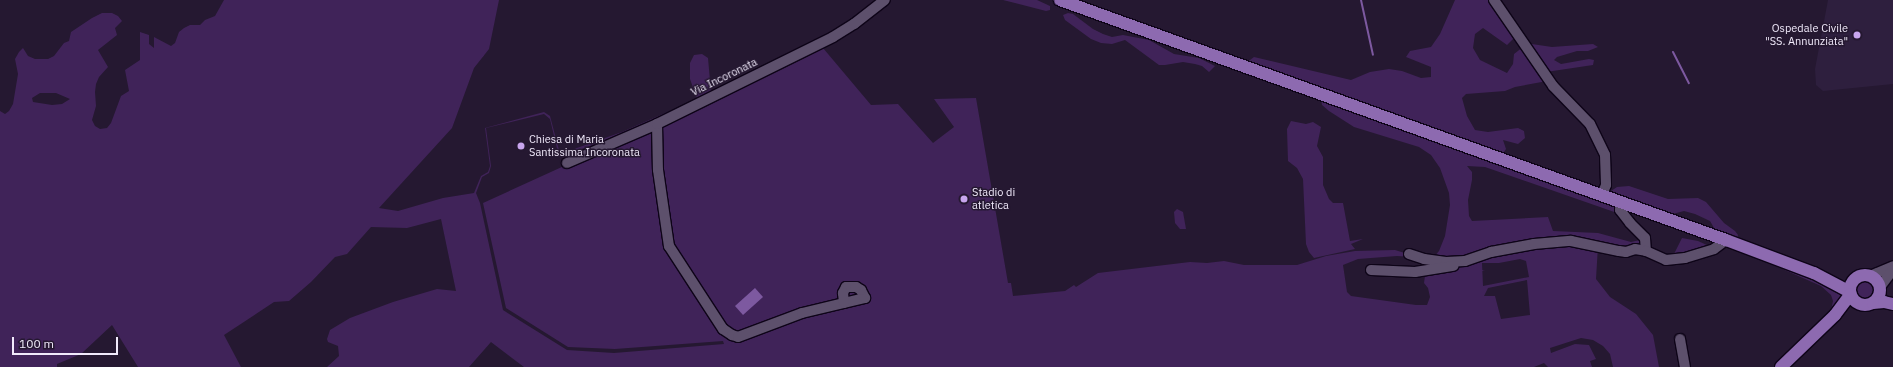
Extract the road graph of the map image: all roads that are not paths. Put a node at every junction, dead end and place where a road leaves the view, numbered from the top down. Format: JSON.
{"nodes":[{"id":1,"x":885,"y":0,"type":"edge"},
{"id":2,"x":1060,"y":0,"type":"edge"},
{"id":3,"x":1494,"y":0,"type":"edge"},
{"id":4,"x":657,"y":124,"type":"junction"},
{"id":5,"x":567,"y":163,"type":"dead end"},
{"id":6,"x":1602,"y":195,"type":"junction"},
{"id":7,"x":1621,"y":202,"type":"junction"},
{"id":8,"x":1726,"y":240,"type":"junction"},
{"id":9,"x":1646,"y":251,"type":"junction"},
{"id":10,"x":1409,"y":254,"type":"dead end"},
{"id":11,"x":1480,"y":256,"type":"junction"},
{"id":12,"x":1893,"y":266,"type":"edge"},
{"id":13,"x":1371,"y":270,"type":"dead end"},
{"id":14,"x":1893,"y":270,"type":"edge"},
{"id":15,"x":1814,"y":274,"type":"junction"},
{"id":16,"x":1870,"y":276,"type":"junction"},
{"id":17,"x":1857,"y":278,"type":"junction"},
{"id":18,"x":1880,"y":287,"type":"junction"},
{"id":19,"x":1851,"y":293,"type":"junction"},
{"id":20,"x":1893,"y":296,"type":"edge"},
{"id":21,"x":844,"y":303,"type":"dead end"},
{"id":22,"x":1869,"y":304,"type":"junction"},
{"id":23,"x":1893,"y":304,"type":"edge"},
{"id":24,"x":1835,"y":315,"type":"junction"},
{"id":25,"x":1680,"y":339,"type":"dead end"},
{"id":26,"x":1685,"y":367,"type":"edge"},
{"id":27,"x":1781,"y":367,"type":"edge"}],
"edges":[{"from":1,"to":4,"type":"street","name":"Via Incoronata"},
{"from":2,"to":6,"type":"main road"},
{"from":3,"to":6,"type":"street"},
{"from":4,"to":5,"type":"street","name":"Via Incoronata"},
{"from":4,"to":21,"type":"street"},
{"from":6,"to":7,"type":"main road"},
{"from":7,"to":8,"type":"main road"},
{"from":7,"to":9,"type":"street"},
{"from":8,"to":9,"type":"street"},
{"from":8,"to":15,"type":"main road"},
{"from":9,"to":11,"type":"street"},
{"from":10,"to":11,"type":"street"},
{"from":11,"to":13,"type":"street"},
{"from":12,"to":16,"type":"street"},
{"from":14,"to":18,"type":"street"},
{"from":15,"to":17,"type":"main road"},
{"from":15,"to":19,"type":"main road"},
{"from":16,"to":17,"type":"main road"},
{"from":16,"to":18,"type":"main road"},
{"from":17,"to":19,"type":"main road"},
{"from":18,"to":20,"type":"main road"},
{"from":18,"to":22,"type":"main road"},
{"from":19,"to":22,"type":"main road"},
{"from":19,"to":24,"type":"main road"},
{"from":22,"to":23,"type":"main road"},
{"from":22,"to":24,"type":"main road"},
{"from":24,"to":27,"type":"main road"},
{"from":25,"to":26,"type":"street"}]}
